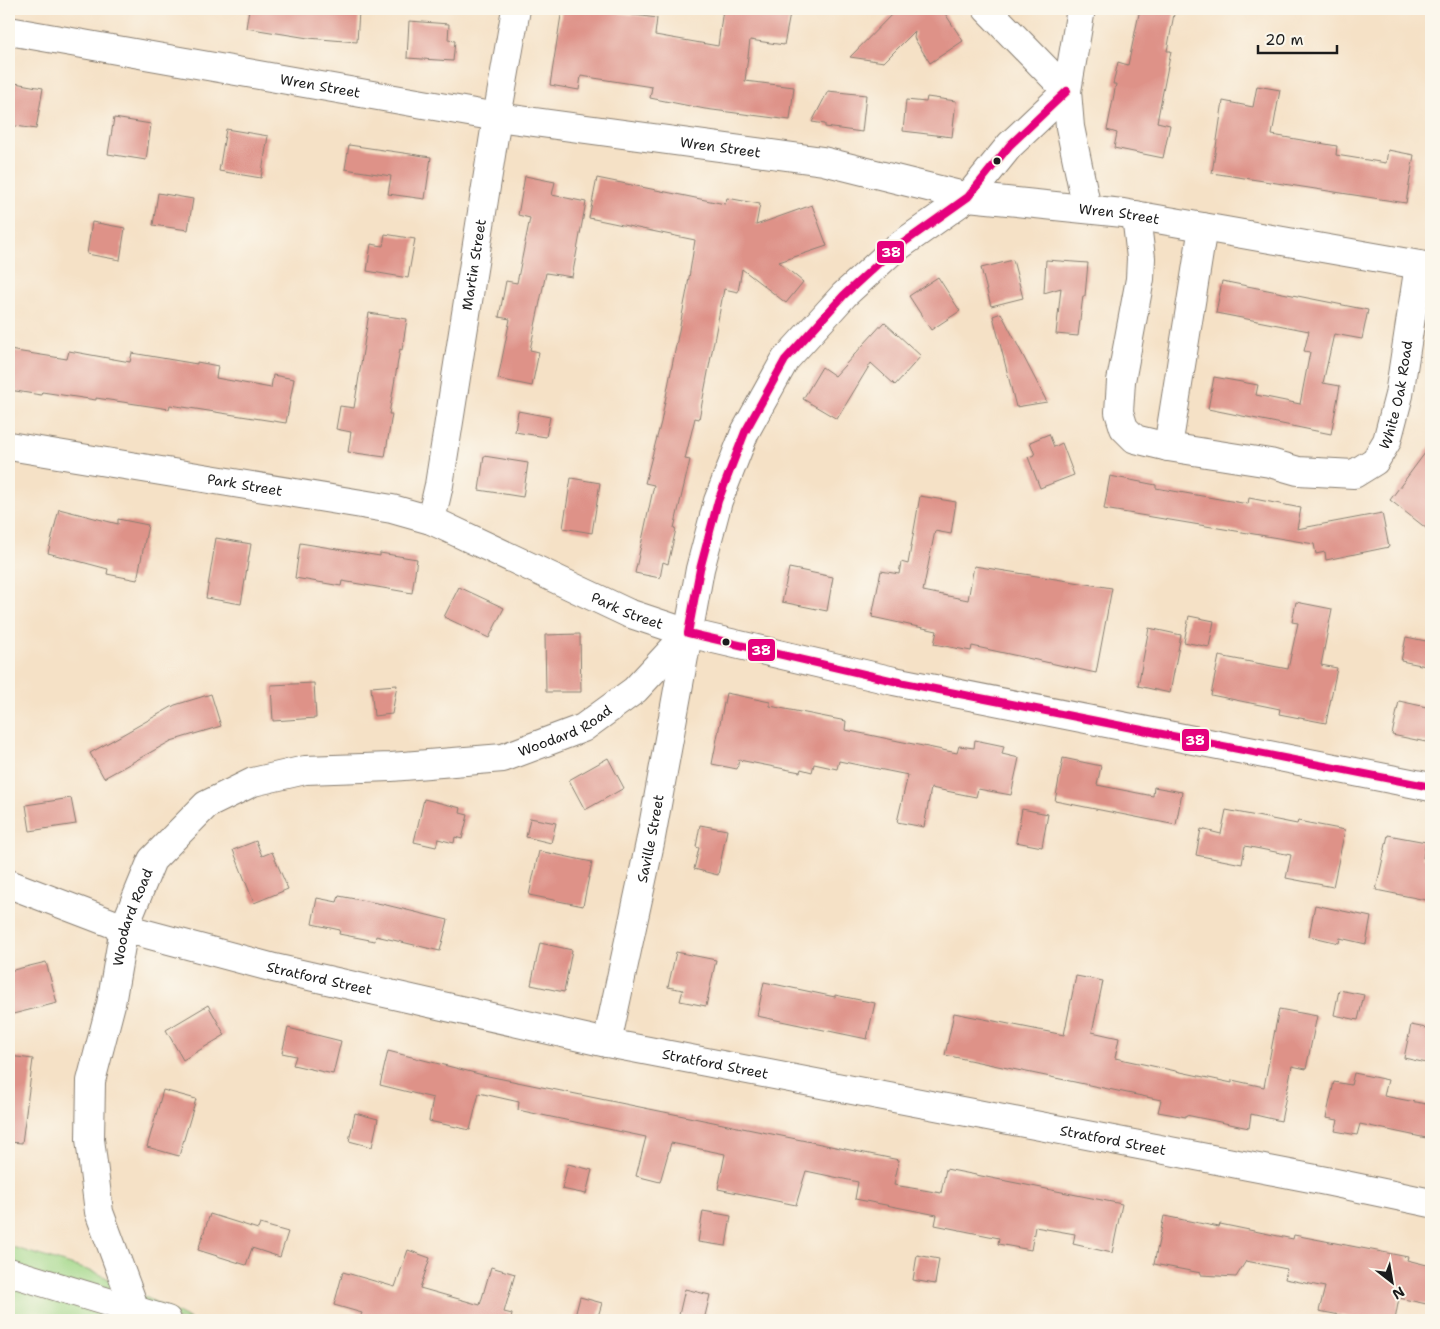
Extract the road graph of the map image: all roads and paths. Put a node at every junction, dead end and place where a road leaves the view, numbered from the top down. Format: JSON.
{"nodes":[{"id":1,"x":516,"y":9,"type":"edge"},
{"id":2,"x":987,"y":9,"type":"edge"},
{"id":3,"x":1081,"y":9,"type":"edge"},
{"id":4,"x":9,"y":31,"type":"edge"},
{"id":5,"x":1067,"y":92,"type":"junction"},
{"id":6,"x":497,"y":117,"type":"junction"},
{"id":7,"x":968,"y":197,"type":"junction"},
{"id":8,"x":1086,"y":209,"type":"junction"},
{"id":9,"x":1136,"y":215,"type":"junction"},
{"id":10,"x":1203,"y":227,"type":"junction"},
{"id":11,"x":1425,"y":266,"type":"edge"},
{"id":12,"x":9,"y":446,"type":"edge"},
{"id":13,"x":1168,"y":448,"type":"junction"},
{"id":14,"x":431,"y":520,"type":"junction"},
{"id":15,"x":688,"y":634,"type":"junction"},
{"id":16,"x":1431,"y":787,"type":"edge"},
{"id":17,"x":9,"y":884,"type":"edge"},
{"id":18,"x":124,"y":928,"type":"junction"},
{"id":19,"x":607,"y":1043,"type":"junction"},
{"id":20,"x":1431,"y":1203,"type":"edge"},
{"id":21,"x":9,"y":1272,"type":"edge"},
{"id":22,"x":138,"y":1316,"type":"edge"},
{"id":23,"x":167,"y":1320,"type":"edge"}],
"edges":[{"from":1,"to":6,"type":"street","name":"Martin Street"},
{"from":2,"to":5,"type":"street"},
{"from":3,"to":5,"type":"street"},
{"from":4,"to":6,"type":"street","name":"Wren Street"},
{"from":5,"to":7,"type":"street"},
{"from":5,"to":8,"type":"street"},
{"from":6,"to":7,"type":"street","name":"Wren Street"},
{"from":6,"to":14,"type":"street","name":"Martin Street"},
{"from":7,"to":8,"type":"street","name":"Wren Street"},
{"from":7,"to":15,"type":"street"},
{"from":8,"to":9,"type":"street","name":"Wren Street"},
{"from":9,"to":10,"type":"street","name":"Wren Street"},
{"from":9,"to":13,"type":"street","name":"White Oak Road"},
{"from":10,"to":11,"type":"street","name":"Wren Street"},
{"from":10,"to":13,"type":"street"},
{"from":11,"to":13,"type":"street","name":"White Oak Road"},
{"from":12,"to":14,"type":"street","name":"Park Street"},
{"from":14,"to":15,"type":"street","name":"Park Street"},
{"from":15,"to":16,"type":"street","name":"Park Street"},
{"from":15,"to":18,"type":"street","name":"Woodard Road"},
{"from":15,"to":19,"type":"street","name":"Saville Street"},
{"from":17,"to":18,"type":"street","name":"Stratford Street"},
{"from":18,"to":19,"type":"street","name":"Stratford Street"},
{"from":18,"to":22,"type":"street","name":"Woodard Road"},
{"from":19,"to":20,"type":"street","name":"Stratford Street"},
{"from":21,"to":22,"type":"street"},
{"from":22,"to":23,"type":"street"}]}
